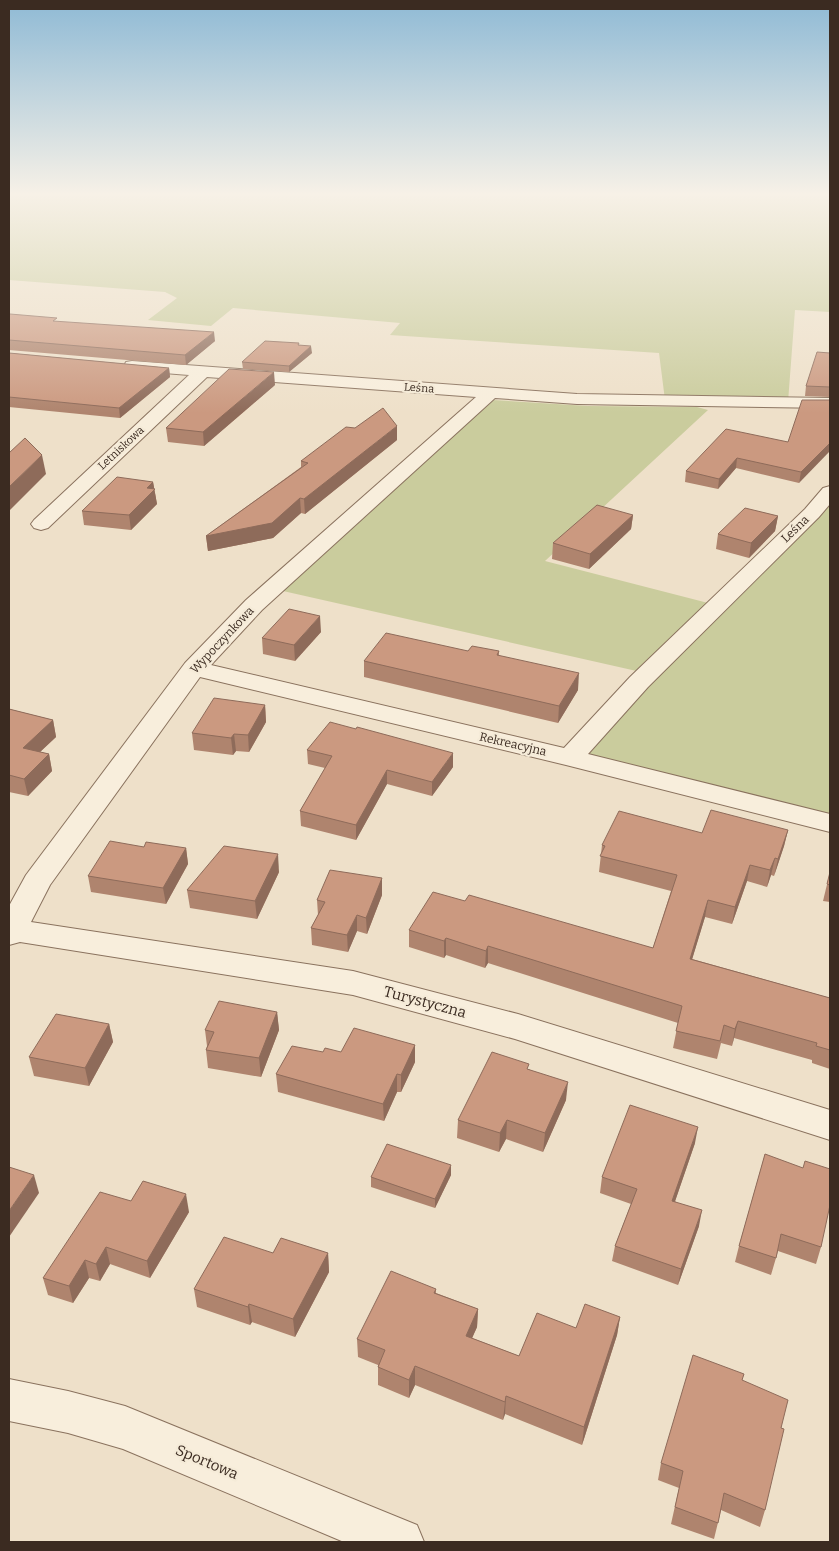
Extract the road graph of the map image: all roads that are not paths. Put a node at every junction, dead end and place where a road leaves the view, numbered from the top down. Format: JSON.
{"nodes":[{"id":1,"x":117,"y":365,"type":"edge"},
{"id":2,"x":202,"y":373,"type":"junction"},
{"id":3,"x":490,"y":393,"type":"junction"},
{"id":4,"x":830,"y":403,"type":"edge"},
{"id":5,"x":830,"y":492,"type":"edge"},
{"id":6,"x":41,"y":524,"type":"dead end"},
{"id":7,"x":194,"y":668,"type":"junction"},
{"id":8,"x":570,"y":758,"type":"junction"},
{"id":9,"x":830,"y":823,"type":"edge"},
{"id":10,"x":10,"y":931,"type":"edge"},
{"id":11,"x":830,"y":1125,"type":"edge"},
{"id":12,"x":9,"y":1400,"type":"edge"},
{"id":13,"x":400,"y":1542,"type":"edge"}],
"edges":[{"from":1,"to":2,"type":"street","name":"Leśna"},
{"from":2,"to":3,"type":"street","name":"Leśna"},
{"from":2,"to":6,"type":"street","name":"Letniskowa"},
{"from":3,"to":4,"type":"street","name":"Leśna"},
{"from":3,"to":7,"type":"street","name":"Wypoczynkowa"},
{"from":5,"to":8,"type":"street","name":"Leśna"},
{"from":7,"to":8,"type":"street","name":"Rekreacyjna"},
{"from":7,"to":10,"type":"street","name":"Wypoczynkowa"},
{"from":8,"to":9,"type":"street","name":"Rekreacyjna"},
{"from":10,"to":11,"type":"street","name":"Turystyczna"},
{"from":12,"to":13,"type":"street","name":"Sportowa"}]}
